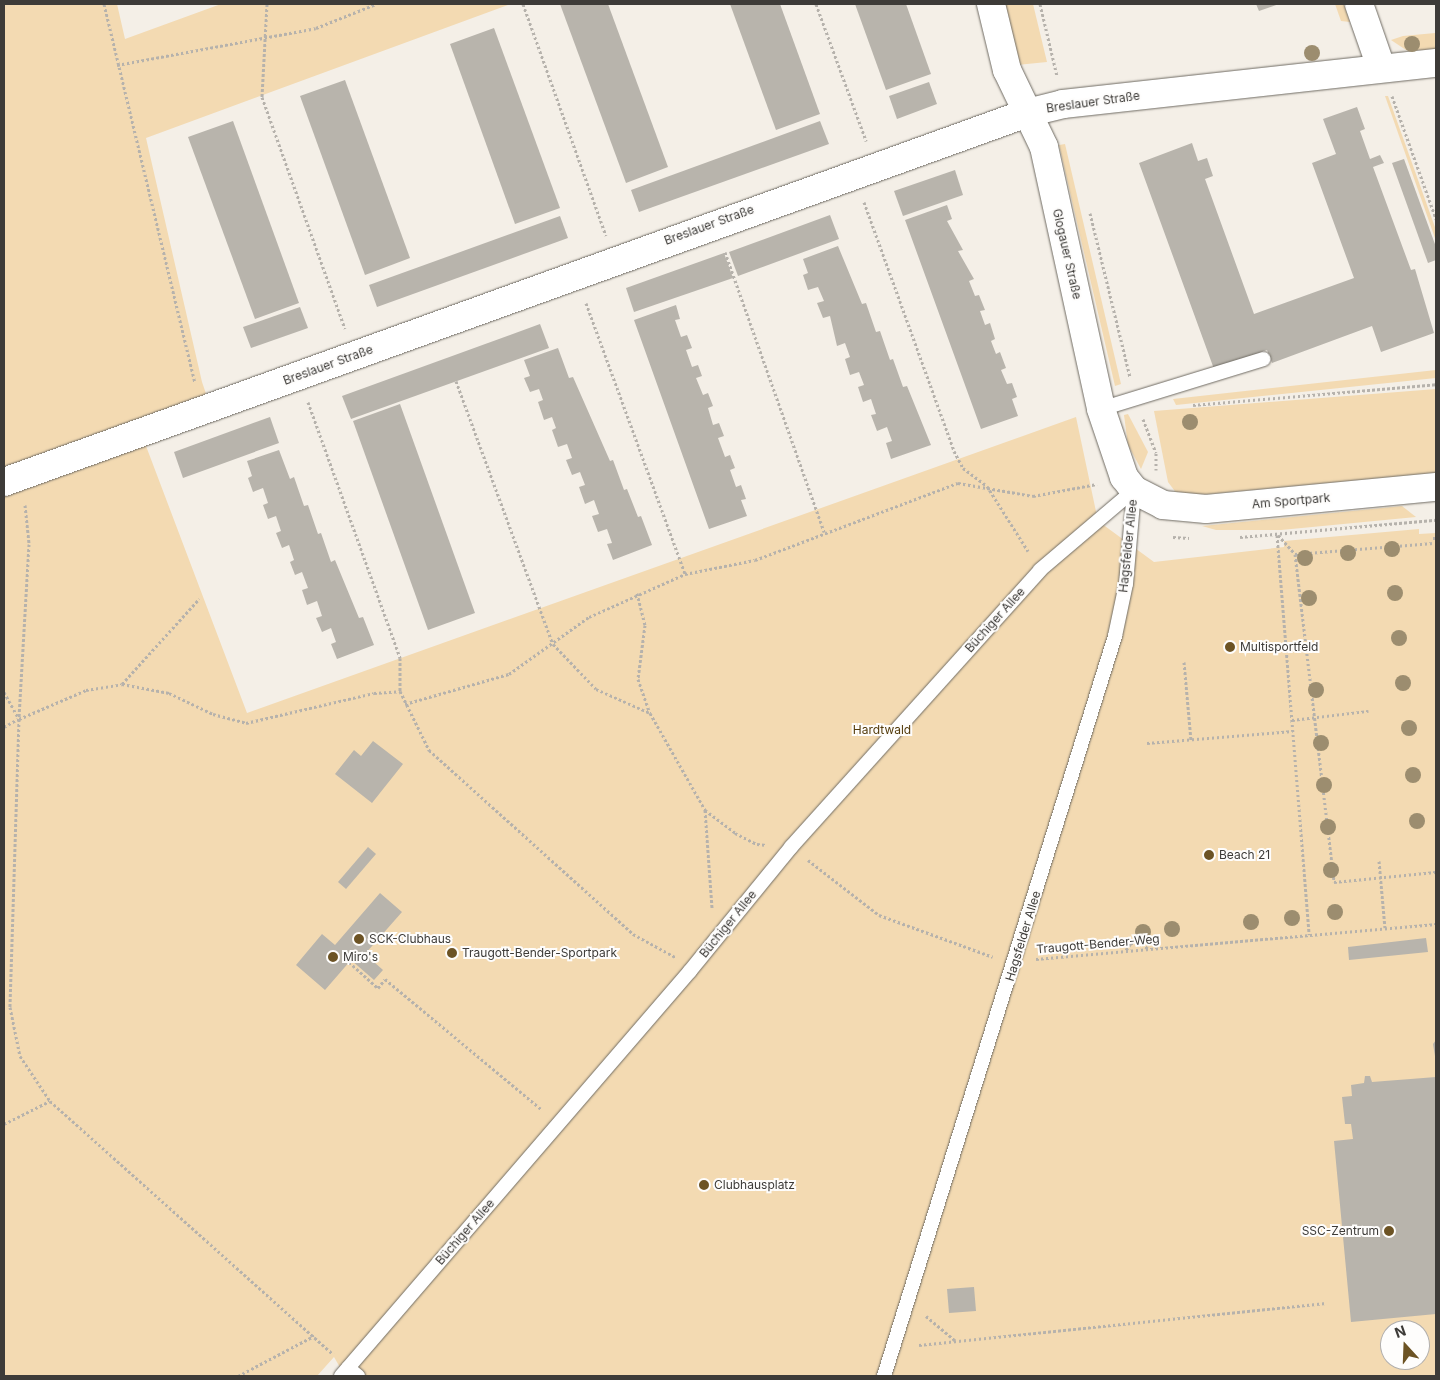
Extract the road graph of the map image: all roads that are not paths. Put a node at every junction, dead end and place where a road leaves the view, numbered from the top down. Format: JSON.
{"nodes":[{"id":1,"x":991,"y":4,"type":"edge"},
{"id":2,"x":1358,"y":4,"type":"edge"},
{"id":3,"x":1436,"y":63,"type":"edge"},
{"id":4,"x":1381,"y":67,"type":"junction"},
{"id":5,"x":1027,"y":112,"type":"junction"},
{"id":6,"x":1264,"y":359,"type":"dead end"},
{"id":7,"x":1101,"y":410,"type":"junction"},
{"id":8,"x":13,"y":478,"type":"edge"},
{"id":9,"x":1436,"y":487,"type":"edge"},
{"id":10,"x":1136,"y":488,"type":"junction"},
{"id":11,"x":349,"y":1374,"type":"edge"},
{"id":12,"x":884,"y":1376,"type":"edge"}],
"edges":[{"from":1,"to":5,"type":"street","name":"Glogauer Straße"},
{"from":2,"to":4,"type":"street"},
{"from":3,"to":4,"type":"street","name":"Breslauer Straße"},
{"from":4,"to":5,"type":"street","name":"Breslauer Straße"},
{"from":5,"to":7,"type":"street","name":"Glogauer Straße"},
{"from":5,"to":8,"type":"street","name":"Breslauer Straße"},
{"from":6,"to":7,"type":"lane"},
{"from":7,"to":10,"type":"street","name":"Glogauer Straße"},
{"from":9,"to":10,"type":"street","name":"Am Sportpark"},
{"from":10,"to":11,"type":"lane","name":"Büchiger Allee"},
{"from":10,"to":12,"type":"lane","name":"Hagsfelder Allee"}]}
